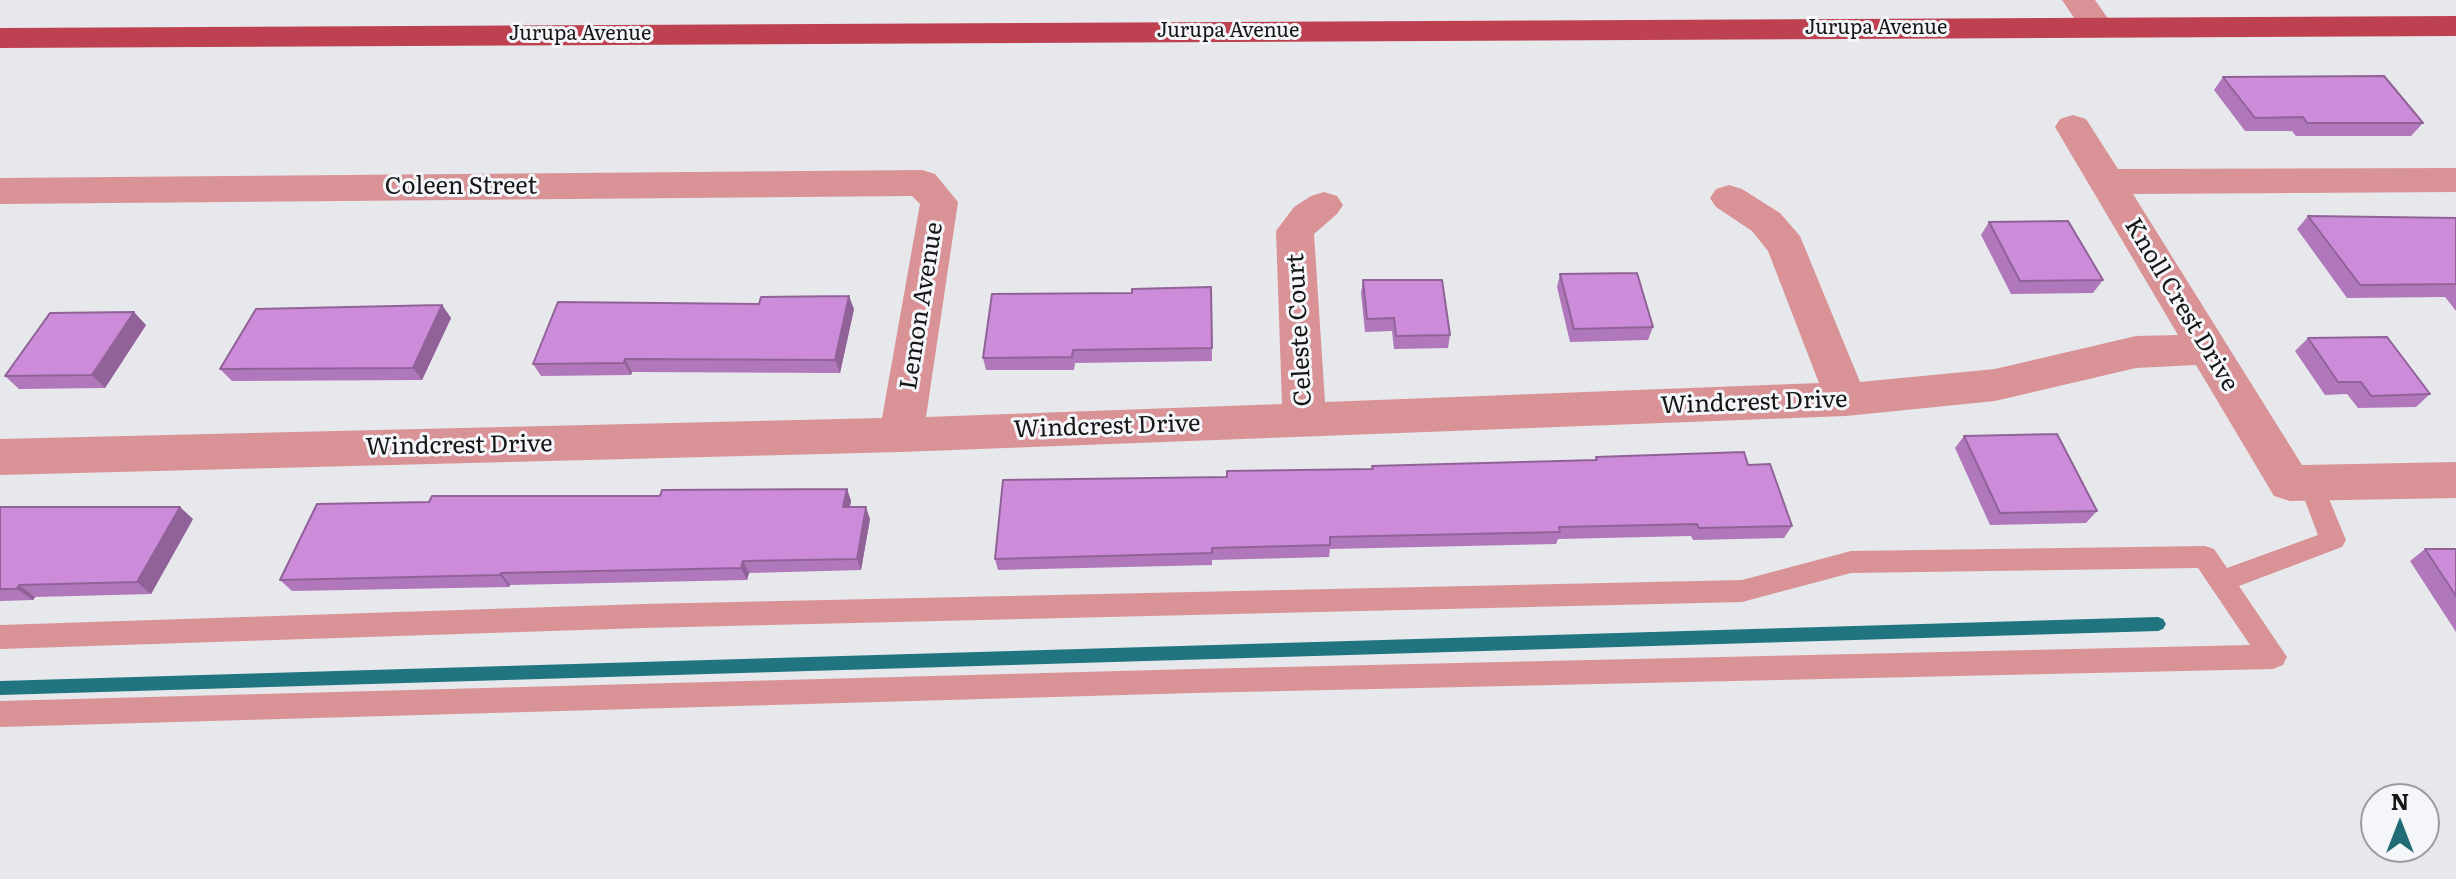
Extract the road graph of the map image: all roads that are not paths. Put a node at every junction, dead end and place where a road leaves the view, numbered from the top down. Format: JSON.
{"nodes":[{"id":1,"x":1160,"y":0,"type":"edge"},
{"id":2,"x":2088,"y":14,"type":"edge"},
{"id":3,"x":2456,"y":26,"type":"edge"},
{"id":4,"x":706,"y":33,"type":"junction"},
{"id":5,"x":0,"y":38,"type":"edge"},
{"id":6,"x":2073,"y":127,"type":"dead end"},
{"id":7,"x":2456,"y":180,"type":"edge"},
{"id":8,"x":2107,"y":182,"type":"junction"},
{"id":9,"x":922,"y":183,"type":"joint"},
{"id":10,"x":0,"y":191,"type":"edge"},
{"id":11,"x":1729,"y":198,"type":"dead end"},
{"id":12,"x":1324,"y":205,"type":"dead end"},
{"id":13,"x":2208,"y":349,"type":"junction"},
{"id":14,"x":1846,"y":399,"type":"junction"},
{"id":15,"x":1304,"y":420,"type":"junction"},
{"id":16,"x":901,"y":435,"type":"junction"},
{"id":17,"x":0,"y":457,"type":"edge"},
{"id":18,"x":2456,"y":480,"type":"edge"},
{"id":19,"x":2300,"y":482,"type":"junction"},
{"id":20,"x":2221,"y":581,"type":"junction"},
{"id":21,"x":0,"y":637,"type":"edge"},
{"id":22,"x":0,"y":714,"type":"edge"}],
"edges":[{"from":1,"to":4,"type":"main road"},
{"from":2,"to":3,"type":"main road","name":"Jurupa Avenue"},
{"from":2,"to":4,"type":"main road","name":"Jurupa Avenue"},
{"from":4,"to":5,"type":"main road","name":"Jurupa Avenue"},
{"from":6,"to":8,"type":"street","name":"Knoll Crest Drive"},
{"from":7,"to":8,"type":"street"},
{"from":8,"to":13,"type":"street","name":"Knoll Crest Drive"},
{"from":9,"to":10,"type":"street","name":"Coleen Street"},
{"from":9,"to":16,"type":"street","name":"Lemon Avenue"},
{"from":11,"to":14,"type":"street"},
{"from":12,"to":15,"type":"street","name":"Celeste Court"},
{"from":13,"to":14,"type":"street","name":"Windcrest Drive"},
{"from":13,"to":19,"type":"street","name":"Knoll Crest Drive"},
{"from":14,"to":15,"type":"street","name":"Windcrest Drive"},
{"from":15,"to":16,"type":"street","name":"Windcrest Drive"},
{"from":16,"to":17,"type":"street","name":"Windcrest Drive"},
{"from":18,"to":19,"type":"street"},
{"from":19,"to":20,"type":"lane"},
{"from":20,"to":21,"type":"lane"},
{"from":20,"to":22,"type":"lane"}]}
